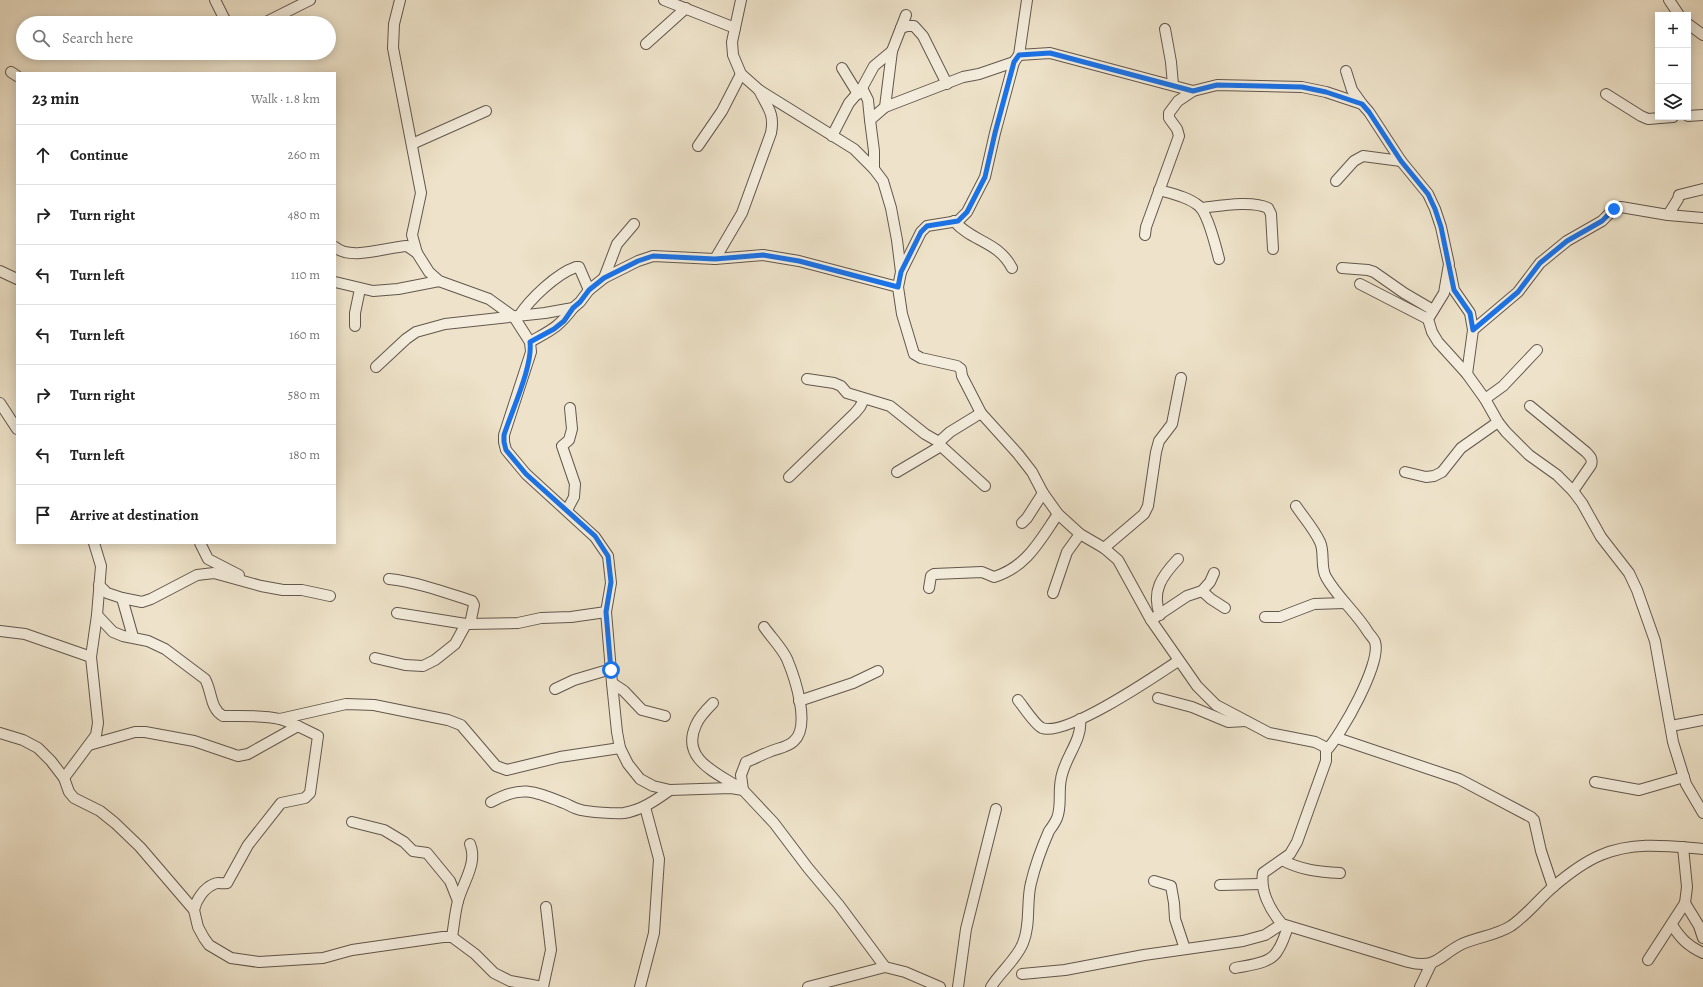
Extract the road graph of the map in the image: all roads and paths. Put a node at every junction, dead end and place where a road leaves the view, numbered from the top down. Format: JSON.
{"nodes":[{"id":1,"x":215,"y":0,"type":"edge"},
{"id":2,"x":310,"y":0,"type":"edge"},
{"id":3,"x":400,"y":0,"type":"edge"},
{"id":4,"x":664,"y":0,"type":"edge"},
{"id":5,"x":741,"y":0,"type":"edge"},
{"id":6,"x":1027,"y":0,"type":"edge"},
{"id":7,"x":1669,"y":0,"type":"edge"},
{"id":8,"x":686,"y":8,"type":"junction"},
{"id":9,"x":1677,"y":12,"type":"edge"},
{"id":10,"x":906,"y":15,"type":"dead end"},
{"id":11,"x":223,"y":16,"type":"edge"},
{"id":12,"x":278,"y":16,"type":"edge"},
{"id":13,"x":1691,"y":26,"type":"edge"},
{"id":14,"x":735,"y":28,"type":"junction"},
{"id":15,"x":901,"y":28,"type":"junction"},
{"id":16,"x":1165,"y":29,"type":"dead end"},
{"id":17,"x":1703,"y":35,"type":"edge"},
{"id":18,"x":646,"y":44,"type":"dead end"},
{"id":19,"x":892,"y":51,"type":"junction"},
{"id":20,"x":1016,"y":59,"type":"junction"},
{"id":21,"x":842,"y":68,"type":"dead end"},
{"id":22,"x":1346,"y":71,"type":"dead end"},
{"id":23,"x":741,"y":74,"type":"junction"},
{"id":24,"x":947,"y":84,"type":"junction"},
{"id":25,"x":1173,"y":85,"type":"junction"},
{"id":26,"x":759,"y":90,"type":"junction"},
{"id":27,"x":860,"y":91,"type":"junction"},
{"id":28,"x":1193,"y":91,"type":"junction"},
{"id":29,"x":1606,"y":94,"type":"dead end"},
{"id":30,"x":1362,"y":104,"type":"junction"},
{"id":31,"x":885,"y":107,"type":"junction"},
{"id":32,"x":486,"y":112,"type":"dead end"},
{"id":33,"x":1703,"y":115,"type":"edge"},
{"id":34,"x":1691,"y":116,"type":"edge"},
{"id":35,"x":1655,"y":118,"type":"edge"},
{"id":36,"x":870,"y":120,"type":"junction"},
{"id":37,"x":832,"y":136,"type":"junction"},
{"id":38,"x":412,"y":144,"type":"junction"},
{"id":39,"x":698,"y":146,"type":"dead end"},
{"id":40,"x":1401,"y":161,"type":"junction"},
{"id":41,"x":874,"y":169,"type":"junction"},
{"id":42,"x":1336,"y":181,"type":"dead end"},
{"id":43,"x":1703,"y":189,"type":"edge"},
{"id":44,"x":1159,"y":190,"type":"junction"},
{"id":45,"x":1201,"y":208,"type":"junction"},
{"id":46,"x":1668,"y":215,"type":"junction"},
{"id":47,"x":1703,"y":218,"type":"edge"},
{"id":48,"x":954,"y":221,"type":"junction"},
{"id":49,"x":634,"y":224,"type":"dead end"},
{"id":50,"x":1145,"y":236,"type":"dead end"},
{"id":51,"x":336,"y":248,"type":"edge"},
{"id":52,"x":1273,"y":249,"type":"dead end"},
{"id":53,"x":417,"y":253,"type":"junction"},
{"id":54,"x":1219,"y":258,"type":"dead end"},
{"id":55,"x":715,"y":259,"type":"junction"},
{"id":56,"x":1449,"y":264,"type":"junction"},
{"id":57,"x":1012,"y":268,"type":"dead end"},
{"id":58,"x":1342,"y":268,"type":"dead end"},
{"id":59,"x":0,"y":271,"type":"edge"},
{"id":60,"x":901,"y":272,"type":"junction"},
{"id":61,"x":604,"y":278,"type":"junction"},
{"id":62,"x":16,"y":279,"type":"edge"},
{"id":63,"x":439,"y":281,"type":"junction"},
{"id":64,"x":336,"y":282,"type":"edge"},
{"id":65,"x":1360,"y":284,"type":"dead end"},
{"id":66,"x":898,"y":287,"type":"junction"},
{"id":67,"x":360,"y":289,"type":"junction"},
{"id":68,"x":589,"y":290,"type":"junction"},
{"id":69,"x":573,"y":308,"type":"junction"},
{"id":70,"x":1433,"y":310,"type":"junction"},
{"id":71,"x":517,"y":316,"type":"junction"},
{"id":72,"x":1428,"y":320,"type":"junction"},
{"id":73,"x":355,"y":326,"type":"dead end"},
{"id":74,"x":1473,"y":330,"type":"junction"},
{"id":75,"x":530,"y":342,"type":"junction"},
{"id":76,"x":1537,"y":350,"type":"dead end"},
{"id":77,"x":376,"y":368,"type":"dead end"},
{"id":78,"x":1467,"y":374,"type":"junction"},
{"id":79,"x":1181,"y":378,"type":"dead end"},
{"id":80,"x":807,"y":379,"type":"dead end"},
{"id":81,"x":864,"y":399,"type":"junction"},
{"id":82,"x":1485,"y":399,"type":"junction"},
{"id":83,"x":0,"y":403,"type":"edge"},
{"id":84,"x":1530,"y":406,"type":"dead end"},
{"id":85,"x":570,"y":408,"type":"dead end"},
{"id":86,"x":981,"y":412,"type":"junction"},
{"id":87,"x":1498,"y":422,"type":"junction"},
{"id":88,"x":16,"y":427,"type":"edge"},
{"id":89,"x":940,"y":444,"type":"junction"},
{"id":90,"x":897,"y":472,"type":"dead end"},
{"id":91,"x":1405,"y":472,"type":"dead end"},
{"id":92,"x":789,"y":477,"type":"dead end"},
{"id":93,"x":986,"y":486,"type":"dead end"},
{"id":94,"x":1573,"y":491,"type":"junction"},
{"id":95,"x":1043,"y":493,"type":"junction"},
{"id":96,"x":1296,"y":506,"type":"dead end"},
{"id":97,"x":567,"y":510,"type":"junction"},
{"id":98,"x":1058,"y":514,"type":"junction"},
{"id":99,"x":1022,"y":523,"type":"dead end"},
{"id":100,"x":1080,"y":534,"type":"junction"},
{"id":101,"x":94,"y":544,"type":"edge"},
{"id":102,"x":200,"y":544,"type":"edge"},
{"id":103,"x":1104,"y":548,"type":"junction"},
{"id":104,"x":1178,"y":559,"type":"dead end"},
{"id":105,"x":1214,"y":573,"type":"dead end"},
{"id":106,"x":389,"y":579,"type":"dead end"},
{"id":107,"x":99,"y":585,"type":"junction"},
{"id":108,"x":261,"y":586,"type":"junction"},
{"id":109,"x":929,"y":588,"type":"dead end"},
{"id":110,"x":1202,"y":591,"type":"junction"},
{"id":111,"x":1053,"y":593,"type":"dead end"},
{"id":112,"x":330,"y":596,"type":"dead end"},
{"id":113,"x":122,"y":598,"type":"junction"},
{"id":114,"x":1345,"y":603,"type":"junction"},
{"id":115,"x":1225,"y":608,"type":"dead end"},
{"id":116,"x":606,"y":612,"type":"junction"},
{"id":117,"x":397,"y":613,"type":"dead end"},
{"id":118,"x":97,"y":615,"type":"junction"},
{"id":119,"x":1266,"y":617,"type":"dead end"},
{"id":120,"x":1156,"y":618,"type":"junction"},
{"id":121,"x":468,"y":624,"type":"junction"},
{"id":122,"x":764,"y":627,"type":"dead end"},
{"id":123,"x":0,"y":631,"type":"edge"},
{"id":124,"x":133,"y":637,"type":"junction"},
{"id":125,"x":92,"y":657,"type":"junction"},
{"id":126,"x":375,"y":658,"type":"dead end"},
{"id":127,"x":1178,"y":661,"type":"junction"},
{"id":128,"x":611,"y":670,"type":"junction"},
{"id":129,"x":878,"y":671,"type":"dead end"},
{"id":130,"x":612,"y":683,"type":"junction"},
{"id":131,"x":555,"y":689,"type":"dead end"},
{"id":132,"x":1158,"y":698,"type":"dead end"},
{"id":133,"x":1018,"y":700,"type":"dead end"},
{"id":134,"x":799,"y":701,"type":"junction"},
{"id":135,"x":713,"y":703,"type":"dead end"},
{"id":136,"x":665,"y":716,"type":"dead end"},
{"id":137,"x":280,"y":719,"type":"junction"},
{"id":138,"x":1080,"y":719,"type":"junction"},
{"id":139,"x":1703,"y":720,"type":"edge"},
{"id":140,"x":1246,"y":721,"type":"junction"},
{"id":141,"x":298,"y":726,"type":"junction"},
{"id":142,"x":1671,"y":726,"type":"junction"},
{"id":143,"x":1,"y":732,"type":"edge"},
{"id":144,"x":1337,"y":738,"type":"junction"},
{"id":145,"x":89,"y":745,"type":"junction"},
{"id":146,"x":620,"y":748,"type":"junction"},
{"id":147,"x":1326,"y":751,"type":"junction"},
{"id":148,"x":1684,"y":777,"type":"junction"},
{"id":149,"x":64,"y":778,"type":"junction"},
{"id":150,"x":1595,"y":782,"type":"dead end"},
{"id":151,"x":670,"y":790,"type":"junction"},
{"id":152,"x":743,"y":790,"type":"junction"},
{"id":153,"x":491,"y":802,"type":"dead end"},
{"id":154,"x":645,"y":807,"type":"junction"},
{"id":155,"x":996,"y":809,"type":"dead end"},
{"id":156,"x":1703,"y":813,"type":"edge"},
{"id":157,"x":352,"y":822,"type":"dead end"},
{"id":158,"x":470,"y":844,"type":"dead end"},
{"id":159,"x":1683,"y":847,"type":"junction"},
{"id":160,"x":1703,"y":849,"type":"edge"},
{"id":161,"x":1282,"y":860,"type":"junction"},
{"id":162,"x":1340,"y":873,"type":"dead end"},
{"id":163,"x":1154,"y":881,"type":"dead end"},
{"id":164,"x":1261,"y":884,"type":"junction"},
{"id":165,"x":1220,"y":885,"type":"dead end"},
{"id":166,"x":1553,"y":886,"type":"junction"},
{"id":167,"x":458,"y":901,"type":"junction"},
{"id":168,"x":1686,"y":903,"type":"junction"},
{"id":169,"x":546,"y":907,"type":"dead end"},
{"id":170,"x":194,"y":910,"type":"junction"},
{"id":171,"x":1285,"y":925,"type":"junction"},
{"id":172,"x":1672,"y":925,"type":"junction"},
{"id":173,"x":452,"y":938,"type":"junction"},
{"id":174,"x":1703,"y":938,"type":"edge"},
{"id":175,"x":1185,"y":949,"type":"junction"},
{"id":176,"x":1703,"y":953,"type":"edge"},
{"id":177,"x":1648,"y":960,"type":"dead end"},
{"id":178,"x":1431,"y":964,"type":"junction"},
{"id":179,"x":885,"y":967,"type":"junction"},
{"id":180,"x":1235,"y":968,"type":"dead end"},
{"id":181,"x":1022,"y":974,"type":"dead end"},
{"id":182,"x":543,"y":987,"type":"edge"},
{"id":183,"x":640,"y":987,"type":"edge"},
{"id":184,"x":808,"y":987,"type":"edge"},
{"id":185,"x":940,"y":987,"type":"edge"},
{"id":186,"x":958,"y":987,"type":"edge"},
{"id":187,"x":991,"y":987,"type":"edge"},
{"id":188,"x":1420,"y":987,"type":"edge"}],
"edges":[{"from":1,"to":11,"type":"street"},
{"from":2,"to":12,"type":"street"},
{"from":3,"to":38,"type":"street"},
{"from":4,"to":8,"type":"street"},
{"from":5,"to":14,"type":"street"},
{"from":6,"to":20,"type":"street"},
{"from":7,"to":9,"type":"street"},
{"from":8,"to":14,"type":"street"},
{"from":8,"to":18,"type":"street"},
{"from":10,"to":15,"type":"street"},
{"from":13,"to":17,"type":"street"},
{"from":14,"to":23,"type":"street"},
{"from":15,"to":19,"type":"street"},
{"from":15,"to":24,"type":"street"},
{"from":16,"to":25,"type":"street"},
{"from":19,"to":27,"type":"street"},
{"from":19,"to":31,"type":"street"},
{"from":20,"to":24,"type":"street"},
{"from":20,"to":25,"type":"street"},
{"from":20,"to":48,"type":"street"},
{"from":21,"to":27,"type":"street"},
{"from":22,"to":30,"type":"street"},
{"from":23,"to":26,"type":"street"},
{"from":23,"to":39,"type":"street"},
{"from":24,"to":31,"type":"street"},
{"from":25,"to":28,"type":"street"},
{"from":26,"to":37,"type":"street"},
{"from":26,"to":55,"type":"street"},
{"from":27,"to":36,"type":"street"},
{"from":27,"to":37,"type":"street"},
{"from":28,"to":30,"type":"street"},
{"from":28,"to":44,"type":"street"},
{"from":29,"to":35,"type":"street"},
{"from":30,"to":40,"type":"street"},
{"from":31,"to":36,"type":"street"},
{"from":32,"to":38,"type":"street"},
{"from":33,"to":34,"type":"street"},
{"from":36,"to":41,"type":"street"},
{"from":37,"to":41,"type":"street"},
{"from":38,"to":53,"type":"street"},
{"from":40,"to":42,"type":"street"},
{"from":40,"to":56,"type":"street"},
{"from":41,"to":60,"type":"street"},
{"from":43,"to":46,"type":"street"},
{"from":44,"to":45,"type":"street"},
{"from":44,"to":50,"type":"street"},
{"from":45,"to":52,"type":"street"},
{"from":45,"to":54,"type":"street"},
{"from":46,"to":47,"type":"street"},
{"from":46,"to":74,"type":"street"},
{"from":48,"to":57,"type":"street"},
{"from":48,"to":60,"type":"street"},
{"from":49,"to":61,"type":"street"},
{"from":51,"to":53,"type":"street"},
{"from":53,"to":63,"type":"street"},
{"from":55,"to":61,"type":"street"},
{"from":55,"to":66,"type":"street"},
{"from":56,"to":70,"type":"street"},
{"from":56,"to":74,"type":"street"},
{"from":58,"to":70,"type":"street"},
{"from":59,"to":62,"type":"street"},
{"from":60,"to":66,"type":"street"},
{"from":61,"to":68,"type":"street"},
{"from":63,"to":67,"type":"street"},
{"from":63,"to":71,"type":"street"},
{"from":64,"to":67,"type":"street"},
{"from":65,"to":72,"type":"street"},
{"from":66,"to":86,"type":"street"},
{"from":67,"to":73,"type":"street"},
{"from":68,"to":69,"type":"street"},
{"from":68,"to":71,"type":"street"},
{"from":69,"to":71,"type":"street"},
{"from":69,"to":75,"type":"street"},
{"from":70,"to":72,"type":"street"},
{"from":71,"to":75,"type":"street"},
{"from":71,"to":77,"type":"street"},
{"from":72,"to":78,"type":"street"},
{"from":74,"to":78,"type":"street"},
{"from":75,"to":97,"type":"street"},
{"from":76,"to":82,"type":"street"},
{"from":78,"to":82,"type":"street"},
{"from":79,"to":103,"type":"street"},
{"from":80,"to":81,"type":"street"},
{"from":81,"to":89,"type":"street"},
{"from":81,"to":92,"type":"street"},
{"from":82,"to":87,"type":"street"},
{"from":83,"to":88,"type":"street"},
{"from":84,"to":94,"type":"street"},
{"from":85,"to":97,"type":"street"},
{"from":86,"to":89,"type":"street"},
{"from":86,"to":95,"type":"street"},
{"from":87,"to":91,"type":"street"},
{"from":87,"to":94,"type":"street"},
{"from":89,"to":90,"type":"street"},
{"from":89,"to":93,"type":"street"},
{"from":94,"to":142,"type":"street"},
{"from":95,"to":98,"type":"street"},
{"from":95,"to":99,"type":"street"},
{"from":96,"to":114,"type":"street"},
{"from":97,"to":116,"type":"street"},
{"from":98,"to":100,"type":"street"},
{"from":98,"to":109,"type":"street"},
{"from":100,"to":103,"type":"street"},
{"from":100,"to":111,"type":"street"},
{"from":101,"to":107,"type":"street"},
{"from":102,"to":108,"type":"street"},
{"from":103,"to":120,"type":"street"},
{"from":104,"to":120,"type":"street"},
{"from":105,"to":110,"type":"street"},
{"from":106,"to":121,"type":"street"},
{"from":107,"to":113,"type":"street"},
{"from":107,"to":118,"type":"street"},
{"from":108,"to":112,"type":"street"},
{"from":108,"to":113,"type":"street"},
{"from":110,"to":115,"type":"street"},
{"from":110,"to":120,"type":"street"},
{"from":113,"to":124,"type":"street"},
{"from":114,"to":119,"type":"street"},
{"from":114,"to":144,"type":"street"},
{"from":116,"to":121,"type":"street"},
{"from":116,"to":128,"type":"street"},
{"from":117,"to":121,"type":"street"},
{"from":118,"to":124,"type":"street"},
{"from":118,"to":125,"type":"street"},
{"from":120,"to":127,"type":"street"},
{"from":121,"to":126,"type":"street"},
{"from":122,"to":134,"type":"street"},
{"from":123,"to":125,"type":"street"},
{"from":124,"to":137,"type":"street"},
{"from":125,"to":145,"type":"street"},
{"from":127,"to":138,"type":"street"},
{"from":127,"to":140,"type":"street"},
{"from":128,"to":130,"type":"street"},
{"from":128,"to":131,"type":"street"},
{"from":129,"to":134,"type":"street"},
{"from":130,"to":136,"type":"street"},
{"from":130,"to":146,"type":"street"},
{"from":132,"to":140,"type":"street"},
{"from":133,"to":138,"type":"street"},
{"from":134,"to":152,"type":"street"},
{"from":135,"to":152,"type":"street"},
{"from":137,"to":141,"type":"street"},
{"from":137,"to":146,"type":"street"},
{"from":138,"to":187,"type":"street"},
{"from":139,"to":142,"type":"street"},
{"from":140,"to":147,"type":"street"},
{"from":141,"to":145,"type":"street"},
{"from":141,"to":170,"type":"street"},
{"from":142,"to":148,"type":"street"},
{"from":143,"to":149,"type":"street"},
{"from":144,"to":147,"type":"street"},
{"from":144,"to":166,"type":"street"},
{"from":145,"to":149,"type":"street"},
{"from":146,"to":151,"type":"street"},
{"from":147,"to":161,"type":"street"},
{"from":148,"to":150,"type":"street"},
{"from":148,"to":156,"type":"street"},
{"from":149,"to":170,"type":"street"},
{"from":151,"to":152,"type":"street"},
{"from":151,"to":154,"type":"street"},
{"from":152,"to":179,"type":"street"},
{"from":153,"to":154,"type":"street"},
{"from":154,"to":183,"type":"street"},
{"from":155,"to":186,"type":"street"},
{"from":157,"to":167,"type":"street"},
{"from":158,"to":167,"type":"street"},
{"from":159,"to":160,"type":"street"},
{"from":159,"to":166,"type":"street"},
{"from":159,"to":168,"type":"street"},
{"from":161,"to":162,"type":"street"},
{"from":161,"to":164,"type":"street"},
{"from":163,"to":175,"type":"street"},
{"from":164,"to":165,"type":"street"},
{"from":164,"to":171,"type":"street"},
{"from":166,"to":178,"type":"street"},
{"from":167,"to":173,"type":"street"},
{"from":168,"to":172,"type":"street"},
{"from":168,"to":174,"type":"street"},
{"from":169,"to":182,"type":"street"},
{"from":170,"to":173,"type":"street"},
{"from":171,"to":175,"type":"street"},
{"from":171,"to":178,"type":"street"},
{"from":171,"to":180,"type":"street"},
{"from":172,"to":176,"type":"street"},
{"from":172,"to":177,"type":"street"},
{"from":173,"to":182,"type":"street"},
{"from":175,"to":181,"type":"street"},
{"from":178,"to":188,"type":"street"},
{"from":179,"to":184,"type":"street"},
{"from":179,"to":185,"type":"street"}]}
